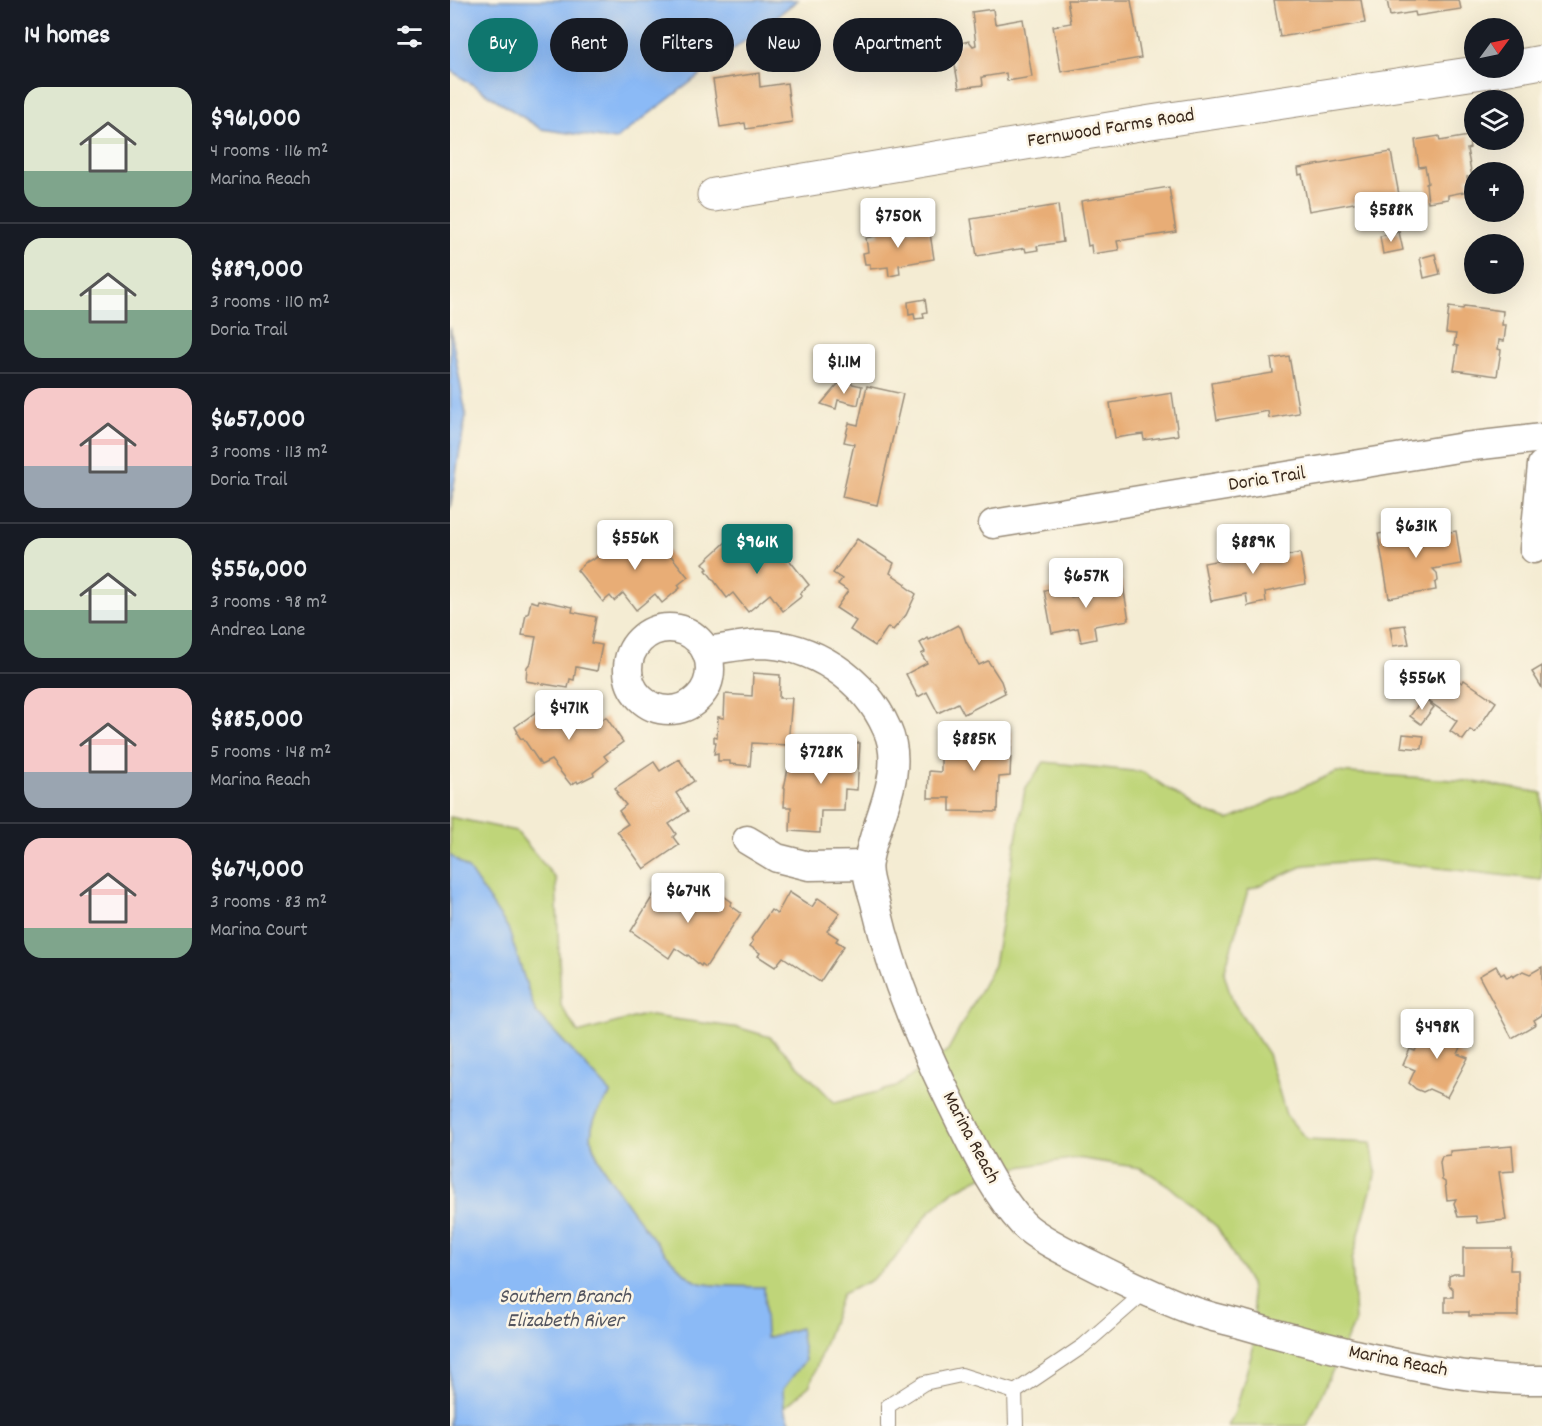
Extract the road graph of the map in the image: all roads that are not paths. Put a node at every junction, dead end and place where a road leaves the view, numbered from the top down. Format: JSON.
{"nodes":[{"id":1,"x":1542,"y":62,"type":"edge"},
{"id":2,"x":1524,"y":65,"type":"edge"},
{"id":3,"x":1464,"y":75,"type":"edge"},
{"id":4,"x":714,"y":195,"type":"dead end"},
{"id":5,"x":1542,"y":438,"type":"edge"},
{"id":6,"x":1542,"y":465,"type":"edge"},
{"id":7,"x":993,"y":524,"type":"dead end"},
{"id":8,"x":1534,"y":549,"type":"dead end"},
{"id":9,"x":706,"y":651,"type":"dead end"},
{"id":10,"x":747,"y":840,"type":"dead end"},
{"id":11,"x":867,"y":865,"type":"junction"},
{"id":12,"x":1146,"y":1291,"type":"junction"},
{"id":13,"x":1542,"y":1380,"type":"edge"},
{"id":14,"x":1015,"y":1392,"type":"junction"},
{"id":15,"x":888,"y":1426,"type":"edge"},
{"id":16,"x":1016,"y":1426,"type":"edge"}],
"edges":[{"from":1,"to":2,"type":"street"},
{"from":3,"to":4,"type":"street","name":"Fernwood Farms Road"},
{"from":5,"to":7,"type":"street","name":"Doria Trail"},
{"from":6,"to":8,"type":"street"},
{"from":9,"to":11,"type":"street"},
{"from":10,"to":11,"type":"street"},
{"from":11,"to":12,"type":"street","name":"Marina Reach"},
{"from":12,"to":13,"type":"street","name":"Marina Reach"},
{"from":12,"to":14,"type":"lane"},
{"from":14,"to":15,"type":"lane"},
{"from":14,"to":16,"type":"lane"}]}
